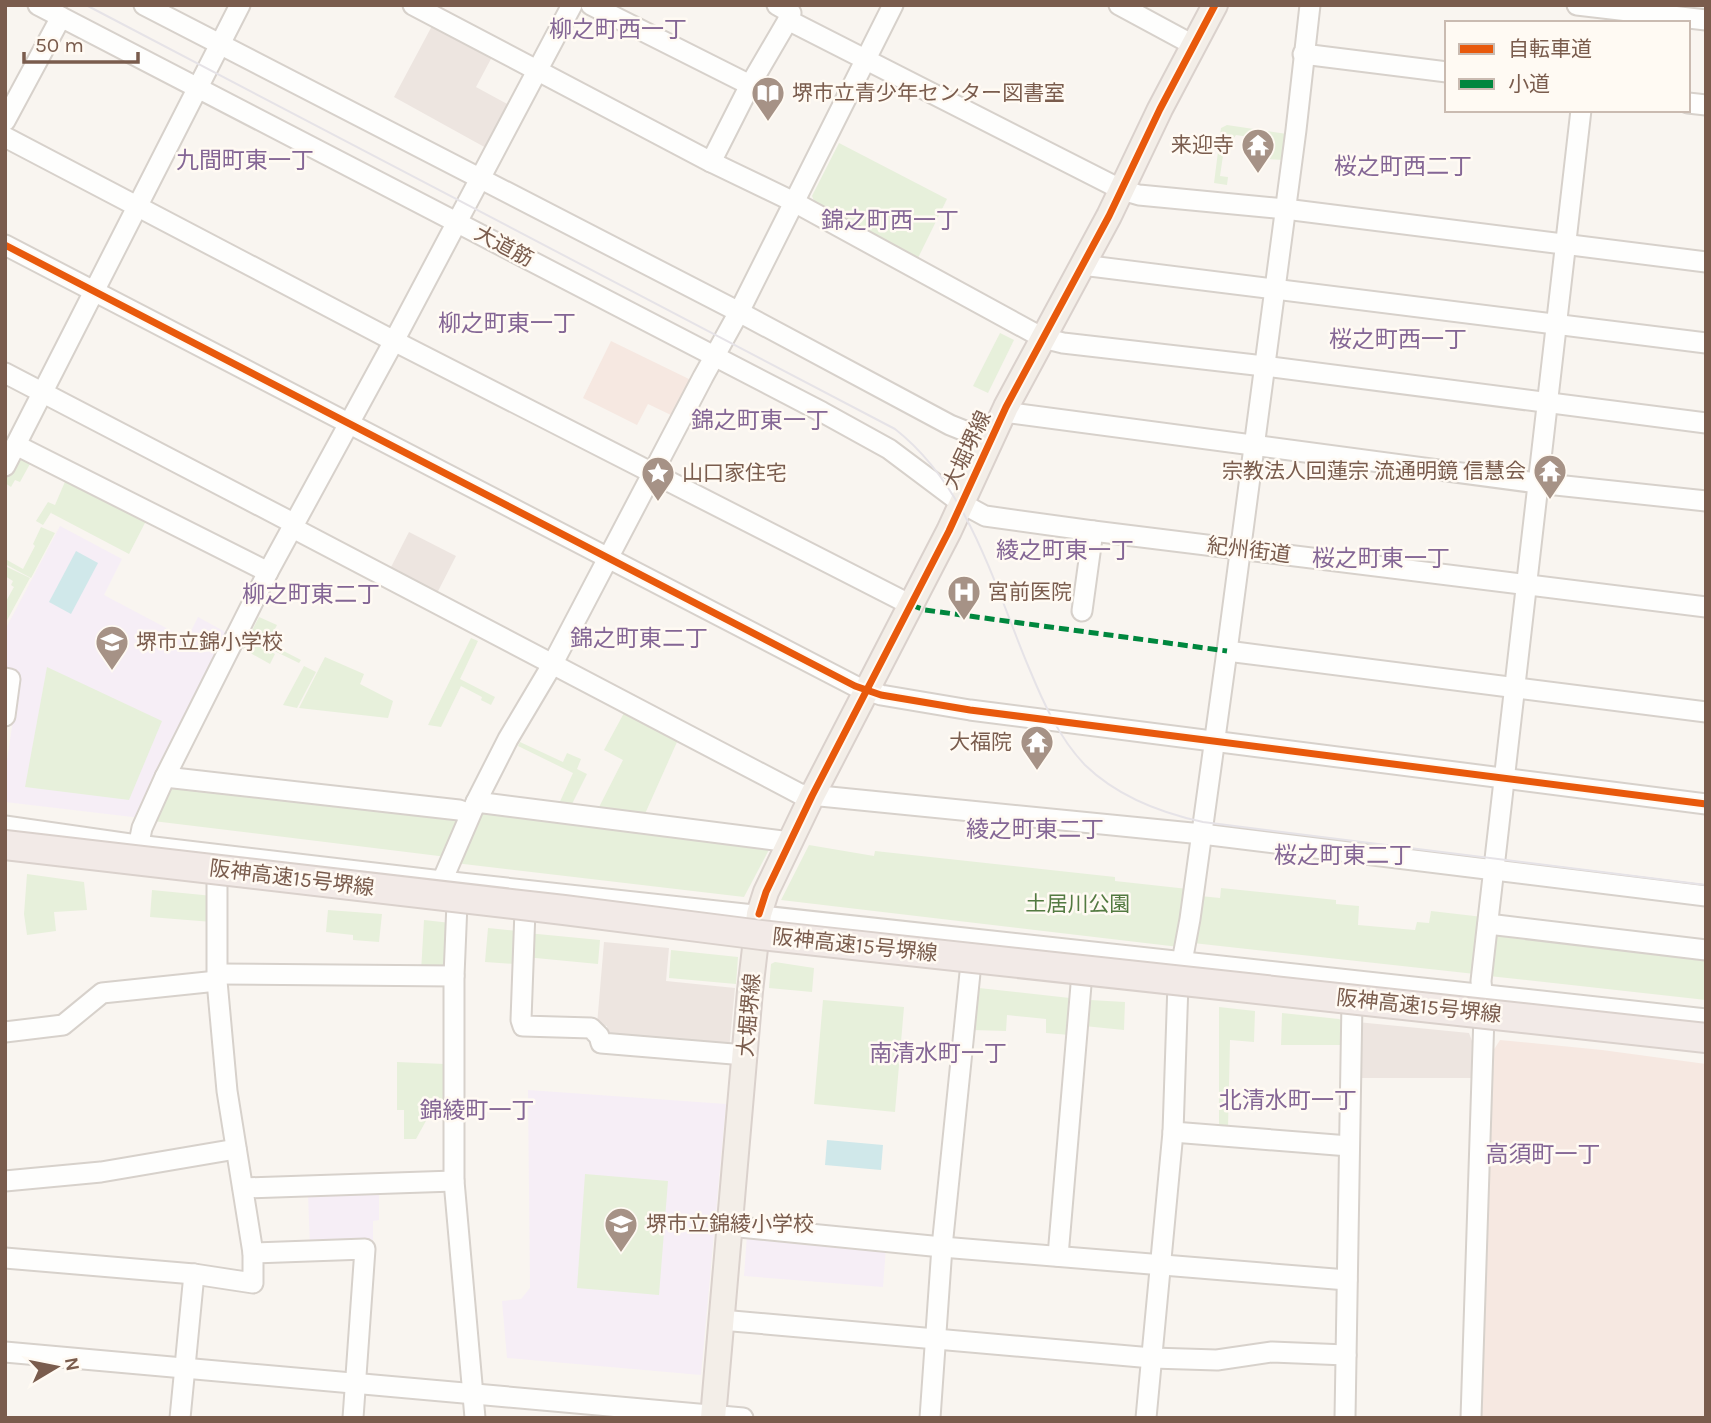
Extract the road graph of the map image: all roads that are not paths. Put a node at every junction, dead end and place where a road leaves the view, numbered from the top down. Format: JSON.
{"nodes":[{"id":1,"x":38,"y":5,"type":"edge"},
{"id":2,"x":144,"y":5,"type":"edge"},
{"id":3,"x":240,"y":5,"type":"edge"},
{"id":4,"x":413,"y":5,"type":"edge"},
{"id":5,"x":572,"y":5,"type":"edge"},
{"id":6,"x":591,"y":5,"type":"edge"},
{"id":7,"x":893,"y":5,"type":"edge"},
{"id":8,"x":1119,"y":5,"type":"edge"},
{"id":9,"x":1216,"y":5,"type":"edge"},
{"id":10,"x":1310,"y":5,"type":"edge"},
{"id":11,"x":1586,"y":10,"type":"edge"},
{"id":12,"x":782,"y":13,"type":"edge"},
{"id":13,"x":61,"y":17,"type":"junction"},
{"id":14,"x":1706,"y":20,"type":"edge"},
{"id":15,"x":220,"y":45,"type":"junction"},
{"id":16,"x":1195,"y":46,"type":"junction"},
{"id":17,"x":1303,"y":54,"type":"junction"},
{"id":18,"x":864,"y":61,"type":"junction"},
{"id":19,"x":537,"y":70,"type":"junction"},
{"id":20,"x":1445,"y":72,"type":"edge"},
{"id":21,"x":750,"y":85,"type":"junction"},
{"id":22,"x":198,"y":87,"type":"junction"},
{"id":23,"x":1581,"y":112,"type":"edge"},
{"id":24,"x":5,"y":121,"type":"edge"},
{"id":25,"x":5,"y":137,"type":"edge"},
{"id":26,"x":711,"y":162,"type":"junction"},
{"id":27,"x":480,"y":180,"type":"junction"},
{"id":28,"x":1122,"y":190,"type":"junction"},
{"id":29,"x":794,"y":202,"type":"junction"},
{"id":30,"x":137,"y":205,"type":"junction"},
{"id":31,"x":1284,"y":209,"type":"junction"},
{"id":32,"x":457,"y":221,"type":"junction"},
{"id":33,"x":1565,"y":244,"type":"junction"},
{"id":34,"x":5,"y":245,"type":"edge"},
{"id":35,"x":1706,"y":262,"type":"edge"},
{"id":36,"x":1082,"y":265,"type":"junction"},
{"id":37,"x":1274,"y":288,"type":"junction"},
{"id":38,"x":93,"y":292,"type":"junction"},
{"id":39,"x":740,"y":312,"type":"junction"},
{"id":40,"x":1557,"y":326,"type":"junction"},
{"id":41,"x":1043,"y":338,"type":"junction"},
{"id":42,"x":394,"y":341,"type":"junction"},
{"id":43,"x":1706,"y":343,"type":"edge"},
{"id":44,"x":714,"y":356,"type":"junction"},
{"id":45,"x":1264,"y":366,"type":"junction"},
{"id":46,"x":5,"y":373,"type":"edge"},
{"id":47,"x":42,"y":391,"type":"junction"},
{"id":48,"x":1546,"y":402,"type":"junction"},
{"id":49,"x":1004,"y":412,"type":"junction"},
{"id":50,"x":350,"y":422,"type":"junction"},
{"id":51,"x":1706,"y":423,"type":"edge"},
{"id":52,"x":990,"y":441,"type":"junction"},
{"id":53,"x":16,"y":445,"type":"junction"},
{"id":54,"x":1254,"y":446,"type":"junction"},
{"id":55,"x":5,"y":466,"type":"edge"},
{"id":56,"x":652,"y":474,"type":"junction"},
{"id":57,"x":1537,"y":483,"type":"junction"},
{"id":58,"x":1706,"y":501,"type":"edge"},
{"id":59,"x":961,"y":503,"type":"junction"},
{"id":60,"x":294,"y":526,"type":"junction"},
{"id":61,"x":1093,"y":531,"type":"junction"},
{"id":62,"x":1240,"y":549,"type":"junction"},
{"id":63,"x":607,"y":559,"type":"junction"},
{"id":64,"x":268,"y":572,"type":"junction"},
{"id":65,"x":1526,"y":583,"type":"junction"},
{"id":66,"x":911,"y":606,"type":"junction"},
{"id":67,"x":1706,"y":607,"type":"edge"},
{"id":68,"x":1082,"y":611,"type":"dead end"},
{"id":69,"x":1227,"y":651,"type":"junction"},
{"id":70,"x":552,"y":664,"type":"junction"},
{"id":71,"x":5,"y":678,"type":"edge"},
{"id":72,"x":1514,"y":689,"type":"junction"},
{"id":73,"x":868,"y":691,"type":"junction"},
{"id":74,"x":1706,"y":712,"type":"edge"},
{"id":75,"x":5,"y":716,"type":"edge"},
{"id":76,"x":1214,"y":742,"type":"junction"},
{"id":77,"x":165,"y":777,"type":"junction"},
{"id":78,"x":1504,"y":779,"type":"junction"},
{"id":79,"x":812,"y":796,"type":"junction"},
{"id":80,"x":1706,"y":804,"type":"edge"},
{"id":81,"x":473,"y":808,"type":"junction"},
{"id":82,"x":5,"y":829,"type":"edge"},
{"id":83,"x":1202,"y":834,"type":"junction"},
{"id":84,"x":790,"y":842,"type":"junction"},
{"id":85,"x":5,"y":847,"type":"edge"},
{"id":86,"x":136,"y":855,"type":"junction"},
{"id":87,"x":1494,"y":871,"type":"junction"},
{"id":88,"x":217,"y":875,"type":"junction"},
{"id":89,"x":442,"y":881,"type":"junction"},
{"id":90,"x":1706,"y":896,"type":"edge"},
{"id":91,"x":457,"y":903,"type":"junction"},
{"id":92,"x":525,"y":910,"type":"junction"},
{"id":93,"x":1488,"y":923,"type":"junction"},
{"id":94,"x":757,"y":926,"type":"junction"},
{"id":95,"x":1706,"y":950,"type":"edge"},
{"id":96,"x":971,"y":962,"type":"junction"},
{"id":97,"x":1184,"y":962,"type":"junction"},
{"id":98,"x":1082,"y":973,"type":"junction"},
{"id":99,"x":454,"y":976,"type":"junction"},
{"id":100,"x":218,"y":977,"type":"junction"},
{"id":101,"x":1178,"y":983,"type":"junction"},
{"id":102,"x":1481,"y":994,"type":"junction"},
{"id":103,"x":1352,"y":1001,"type":"junction"},
{"id":104,"x":1484,"y":1015,"type":"junction"},
{"id":105,"x":1706,"y":1020,"type":"edge"},
{"id":106,"x":5,"y":1032,"type":"edge"},
{"id":107,"x":1706,"y":1039,"type":"edge"},
{"id":108,"x":745,"y":1055,"type":"junction"},
{"id":109,"x":1173,"y":1132,"type":"junction"},
{"id":110,"x":1349,"y":1146,"type":"junction"},
{"id":111,"x":236,"y":1149,"type":"junction"},
{"id":112,"x":5,"y":1181,"type":"edge"},
{"id":113,"x":454,"y":1181,"type":"junction"},
{"id":114,"x":243,"y":1188,"type":"junction"},
{"id":115,"x":729,"y":1226,"type":"junction"},
{"id":116,"x":942,"y":1247,"type":"junction"},
{"id":117,"x":253,"y":1252,"type":"junction"},
{"id":118,"x":1058,"y":1256,"type":"junction"},
{"id":119,"x":5,"y":1258,"type":"edge"},
{"id":120,"x":1159,"y":1265,"type":"junction"},
{"id":121,"x":194,"y":1274,"type":"junction"},
{"id":122,"x":1347,"y":1280,"type":"junction"},
{"id":123,"x":721,"y":1321,"type":"junction"},
{"id":124,"x":936,"y":1339,"type":"junction"},
{"id":125,"x":5,"y":1352,"type":"edge"},
{"id":126,"x":1346,"y":1355,"type":"junction"},
{"id":127,"x":1152,"y":1358,"type":"junction"},
{"id":128,"x":185,"y":1368,"type":"junction"},
{"id":129,"x":356,"y":1385,"type":"junction"},
{"id":130,"x":473,"y":1395,"type":"junction"},
{"id":131,"x":713,"y":1416,"type":"edge"},
{"id":132,"x":180,"y":1418,"type":"edge"},
{"id":133,"x":353,"y":1418,"type":"edge"},
{"id":134,"x":475,"y":1418,"type":"edge"},
{"id":135,"x":743,"y":1418,"type":"edge"},
{"id":136,"x":930,"y":1418,"type":"edge"},
{"id":137,"x":1146,"y":1418,"type":"edge"},
{"id":138,"x":1345,"y":1418,"type":"edge"},
{"id":139,"x":1471,"y":1418,"type":"edge"}],
"edges":[{"from":1,"to":13,"type":"street","name":"大道筋"},
{"from":2,"to":15,"type":"street"},
{"from":3,"to":15,"type":"street"},
{"from":4,"to":19,"type":"street"},
{"from":5,"to":19,"type":"street"},
{"from":6,"to":21,"type":"street"},
{"from":7,"to":18,"type":"street"},
{"from":8,"to":16,"type":"street"},
{"from":9,"to":16,"type":"main road","name":"大堀堺線"},
{"from":10,"to":17,"type":"street"},
{"from":11,"to":14,"type":"street"},
{"from":12,"to":18,"type":"street"},
{"from":12,"to":21,"type":"street"},
{"from":13,"to":22,"type":"street","name":"大道筋"},
{"from":13,"to":24,"type":"street"},
{"from":15,"to":22,"type":"street"},
{"from":15,"to":27,"type":"street"},
{"from":16,"to":28,"type":"main road","name":"大堀堺線"},
{"from":17,"to":20,"type":"street"},
{"from":17,"to":31,"type":"street"},
{"from":18,"to":28,"type":"street"},
{"from":18,"to":29,"type":"street"},
{"from":19,"to":26,"type":"street"},
{"from":19,"to":27,"type":"street"},
{"from":21,"to":26,"type":"street"},
{"from":22,"to":30,"type":"street"},
{"from":22,"to":32,"type":"street","name":"大道筋"},
{"from":23,"to":33,"type":"street"},
{"from":25,"to":30,"type":"street"},
{"from":26,"to":29,"type":"street"},
{"from":27,"to":32,"type":"street"},
{"from":27,"to":39,"type":"street"},
{"from":28,"to":31,"type":"street"},
{"from":28,"to":36,"type":"main road","name":"大堀堺線"},
{"from":29,"to":39,"type":"street"},
{"from":29,"to":41,"type":"street"},
{"from":30,"to":38,"type":"street"},
{"from":30,"to":42,"type":"street"},
{"from":31,"to":33,"type":"street"},
{"from":31,"to":37,"type":"street"},
{"from":32,"to":42,"type":"street"},
{"from":32,"to":44,"type":"street","name":"大道筋"},
{"from":33,"to":35,"type":"street"},
{"from":33,"to":40,"type":"street"},
{"from":34,"to":38,"type":"street"},
{"from":36,"to":37,"type":"street"},
{"from":36,"to":41,"type":"main road","name":"大堀堺線"},
{"from":37,"to":40,"type":"street"},
{"from":37,"to":45,"type":"street"},
{"from":38,"to":47,"type":"street"},
{"from":38,"to":50,"type":"street"},
{"from":39,"to":44,"type":"street"},
{"from":39,"to":52,"type":"street"},
{"from":40,"to":43,"type":"street"},
{"from":40,"to":48,"type":"street"},
{"from":41,"to":45,"type":"street"},
{"from":41,"to":49,"type":"main road","name":"大堀堺線"},
{"from":42,"to":50,"type":"street"},
{"from":42,"to":56,"type":"street"},
{"from":44,"to":56,"type":"street"},
{"from":44,"to":59,"type":"street","name":"大道筋"},
{"from":45,"to":48,"type":"street"},
{"from":45,"to":54,"type":"street"},
{"from":46,"to":47,"type":"street"},
{"from":47,"to":53,"type":"street"},
{"from":47,"to":60,"type":"street"},
{"from":48,"to":51,"type":"street"},
{"from":48,"to":57,"type":"street"},
{"from":49,"to":52,"type":"main road","name":"大堀堺線"},
{"from":49,"to":54,"type":"street"},
{"from":50,"to":60,"type":"street"},
{"from":50,"to":63,"type":"street"},
{"from":52,"to":59,"type":"main road","name":"大堀堺線"},
{"from":53,"to":55,"type":"street"},
{"from":53,"to":64,"type":"street"},
{"from":54,"to":57,"type":"street"},
{"from":54,"to":62,"type":"street"},
{"from":56,"to":63,"type":"street"},
{"from":56,"to":66,"type":"street"},
{"from":57,"to":58,"type":"street"},
{"from":57,"to":65,"type":"street"},
{"from":59,"to":61,"type":"street","name":"紀州街道"},
{"from":59,"to":66,"type":"main road","name":"大堀堺線"},
{"from":60,"to":64,"type":"street"},
{"from":60,"to":70,"type":"street"},
{"from":61,"to":62,"type":"street","name":"紀州街道"},
{"from":61,"to":68,"type":"street"},
{"from":62,"to":65,"type":"street","name":"紀州街道"},
{"from":62,"to":69,"type":"street"},
{"from":63,"to":70,"type":"street"},
{"from":63,"to":73,"type":"street"},
{"from":64,"to":77,"type":"street"},
{"from":65,"to":67,"type":"street","name":"紀州街道"},
{"from":65,"to":72,"type":"street"},
{"from":66,"to":73,"type":"main road","name":"大堀堺線"},
{"from":69,"to":72,"type":"street"},
{"from":69,"to":76,"type":"street"},
{"from":70,"to":79,"type":"street"},
{"from":70,"to":81,"type":"street"},
{"from":71,"to":75,"type":"street"},
{"from":72,"to":74,"type":"street"},
{"from":72,"to":78,"type":"street"},
{"from":73,"to":76,"type":"street"},
{"from":73,"to":79,"type":"main road","name":"大堀堺線"},
{"from":76,"to":78,"type":"street"},
{"from":76,"to":83,"type":"street"},
{"from":77,"to":81,"type":"street"},
{"from":77,"to":86,"type":"street"},
{"from":78,"to":80,"type":"street"},
{"from":78,"to":87,"type":"street"},
{"from":79,"to":83,"type":"street"},
{"from":79,"to":84,"type":"main road","name":"大堀堺線"},
{"from":81,"to":84,"type":"street"},
{"from":81,"to":89,"type":"street"},
{"from":82,"to":86,"type":"street"},
{"from":82,"to":105,"type":"highway","name":"阪神高速15号堺線"},
{"from":83,"to":87,"type":"street"},
{"from":83,"to":97,"type":"street"},
{"from":84,"to":94,"type":"main road","name":"大堀堺線"},
{"from":85,"to":86,"type":"street"},
{"from":85,"to":107,"type":"highway","name":"阪神高速15号堺線","bridge":true},
{"from":86,"to":88,"type":"street"},
{"from":86,"to":89,"type":"street"},
{"from":87,"to":90,"type":"street"},
{"from":87,"to":93,"type":"street"},
{"from":88,"to":91,"type":"street"},
{"from":88,"to":100,"type":"street"},
{"from":89,"to":94,"type":"street"},
{"from":91,"to":92,"type":"street"},
{"from":91,"to":99,"type":"street"},
{"from":92,"to":94,"type":"street"},
{"from":92,"to":108,"type":"street"},
{"from":93,"to":95,"type":"street"},
{"from":93,"to":102,"type":"street"},
{"from":94,"to":96,"type":"street"},
{"from":94,"to":97,"type":"street"},
{"from":94,"to":108,"type":"main road","name":"大堀堺線"},
{"from":96,"to":98,"type":"street"},
{"from":96,"to":116,"type":"street"},
{"from":97,"to":101,"type":"street"},
{"from":97,"to":102,"type":"street"},
{"from":98,"to":101,"type":"street"},
{"from":98,"to":118,"type":"street"},
{"from":99,"to":100,"type":"street"},
{"from":99,"to":113,"type":"street"},
{"from":100,"to":106,"type":"street"},
{"from":100,"to":111,"type":"street"},
{"from":101,"to":103,"type":"street"},
{"from":101,"to":109,"type":"street"},
{"from":102,"to":104,"type":"street"},
{"from":102,"to":105,"type":"street"},
{"from":103,"to":104,"type":"street"},
{"from":103,"to":110,"type":"street"},
{"from":104,"to":107,"type":"street"},
{"from":104,"to":139,"type":"street"},
{"from":108,"to":115,"type":"main road","name":"大堀堺線"},
{"from":109,"to":110,"type":"street"},
{"from":109,"to":120,"type":"street"},
{"from":110,"to":122,"type":"street"},
{"from":111,"to":112,"type":"street"},
{"from":111,"to":114,"type":"street"},
{"from":113,"to":114,"type":"street"},
{"from":113,"to":130,"type":"street"},
{"from":114,"to":117,"type":"street"},
{"from":115,"to":116,"type":"street"},
{"from":115,"to":123,"type":"main road","name":"大堀堺線"},
{"from":116,"to":118,"type":"street"},
{"from":116,"to":124,"type":"street"},
{"from":117,"to":121,"type":"street"},
{"from":117,"to":129,"type":"street"},
{"from":118,"to":120,"type":"street"},
{"from":119,"to":121,"type":"street"},
{"from":120,"to":122,"type":"street"},
{"from":120,"to":127,"type":"street"},
{"from":121,"to":128,"type":"street"},
{"from":122,"to":126,"type":"street"},
{"from":123,"to":124,"type":"street"},
{"from":123,"to":131,"type":"main road","name":"大堀堺線"},
{"from":124,"to":127,"type":"street"},
{"from":124,"to":136,"type":"street"},
{"from":125,"to":128,"type":"street"},
{"from":126,"to":127,"type":"street"},
{"from":126,"to":138,"type":"street"},
{"from":127,"to":137,"type":"street"},
{"from":128,"to":129,"type":"street"},
{"from":128,"to":132,"type":"street"},
{"from":129,"to":130,"type":"street"},
{"from":129,"to":133,"type":"street"},
{"from":130,"to":131,"type":"street"},
{"from":130,"to":134,"type":"street"},
{"from":131,"to":135,"type":"street"}]}
